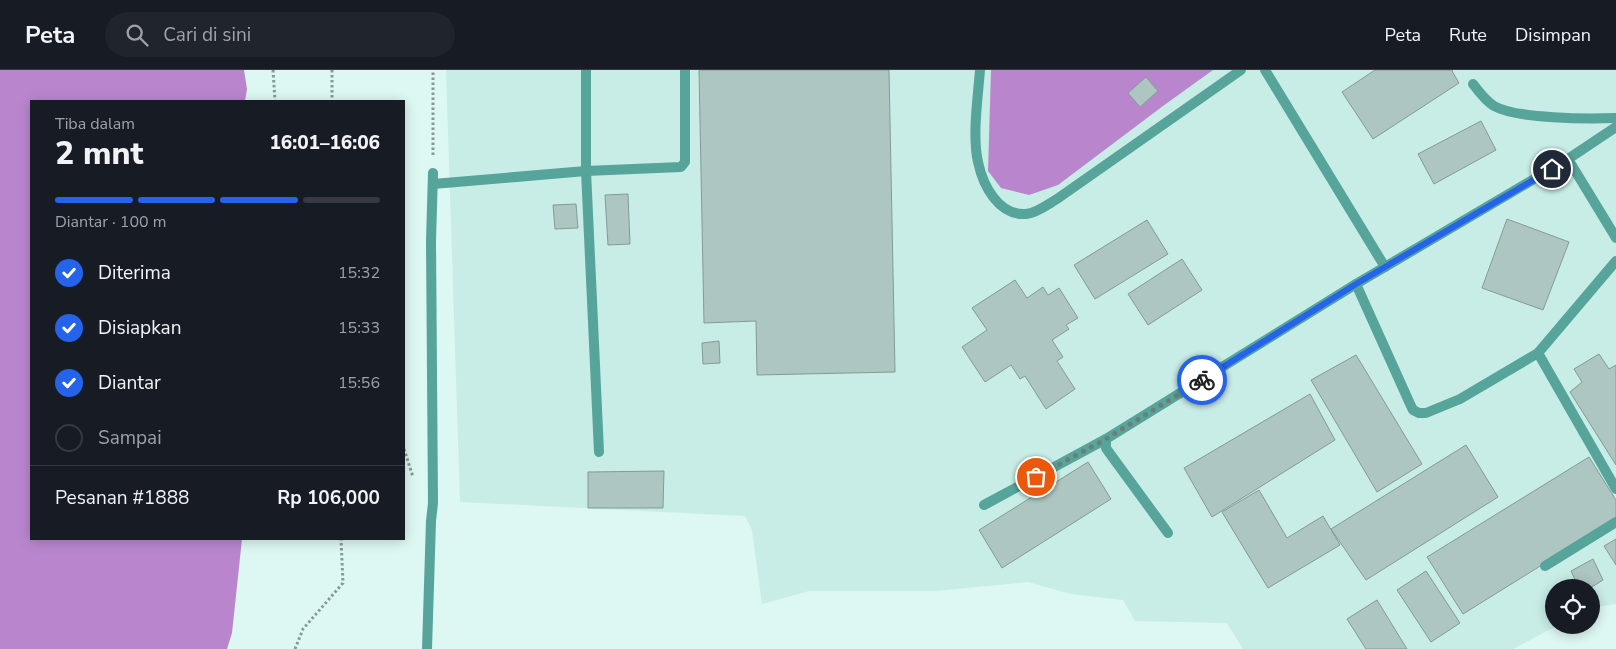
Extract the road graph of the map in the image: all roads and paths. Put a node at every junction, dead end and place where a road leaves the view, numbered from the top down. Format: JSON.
{"nodes":[{"id":1,"x":273,"y":70,"type":"edge"},
{"id":2,"x":332,"y":70,"type":"edge"},
{"id":3,"x":433,"y":70,"type":"edge"},
{"id":4,"x":586,"y":70,"type":"edge"},
{"id":5,"x":685,"y":70,"type":"edge"},
{"id":6,"x":980,"y":70,"type":"edge"},
{"id":7,"x":1241,"y":70,"type":"edge"},
{"id":8,"x":1266,"y":70,"type":"edge"},
{"id":9,"x":1473,"y":84,"type":"dead end"},
{"id":10,"x":275,"y":100,"type":"edge"},
{"id":11,"x":332,"y":100,"type":"edge"},
{"id":12,"x":1616,"y":118,"type":"edge"},
{"id":13,"x":1616,"y":127,"type":"edge"},
{"id":14,"x":1568,"y":159,"type":"junction"},
{"id":15,"x":586,"y":172,"type":"junction"},
{"id":16,"x":433,"y":173,"type":"joint"},
{"id":17,"x":433,"y":184,"type":"junction"},
{"id":18,"x":1616,"y":238,"type":"edge"},
{"id":19,"x":1616,"y":261,"type":"edge"},
{"id":20,"x":1385,"y":267,"type":"junction"},
{"id":21,"x":1356,"y":284,"type":"junction"},
{"id":22,"x":1538,"y":353,"type":"junction"},
{"id":23,"x":1106,"y":439,"type":"junction"},
{"id":24,"x":599,"y":452,"type":"dead end"},
{"id":25,"x":1616,"y":489,"type":"edge"},
{"id":26,"x":984,"y":505,"type":"dead end"},
{"id":27,"x":1616,"y":522,"type":"edge"},
{"id":28,"x":1168,"y":533,"type":"dead end"},
{"id":29,"x":341,"y":540,"type":"edge"},
{"id":30,"x":1545,"y":566,"type":"dead end"},
{"id":31,"x":295,"y":649,"type":"edge"},
{"id":32,"x":427,"y":649,"type":"edge"}],
"edges":[{"from":1,"to":10,"type":"path"},
{"from":2,"to":11,"type":"path"},
{"from":3,"to":16,"type":"path"},
{"from":4,"to":15,"type":"street"},
{"from":5,"to":15,"type":"street"},
{"from":6,"to":7,"type":"street"},
{"from":8,"to":20,"type":"street"},
{"from":9,"to":12,"type":"street"},
{"from":13,"to":14,"type":"street"},
{"from":14,"to":18,"type":"street"},
{"from":14,"to":20,"type":"street"},
{"from":15,"to":17,"type":"street"},
{"from":15,"to":24,"type":"street"},
{"from":16,"to":17,"type":"street"},
{"from":17,"to":32,"type":"street"},
{"from":19,"to":22,"type":"street"},
{"from":20,"to":21,"type":"street"},
{"from":21,"to":22,"type":"street"},
{"from":21,"to":23,"type":"street"},
{"from":22,"to":25,"type":"street"},
{"from":23,"to":26,"type":"street"},
{"from":23,"to":28,"type":"street"},
{"from":27,"to":30,"type":"street"},
{"from":29,"to":31,"type":"path"}]}
